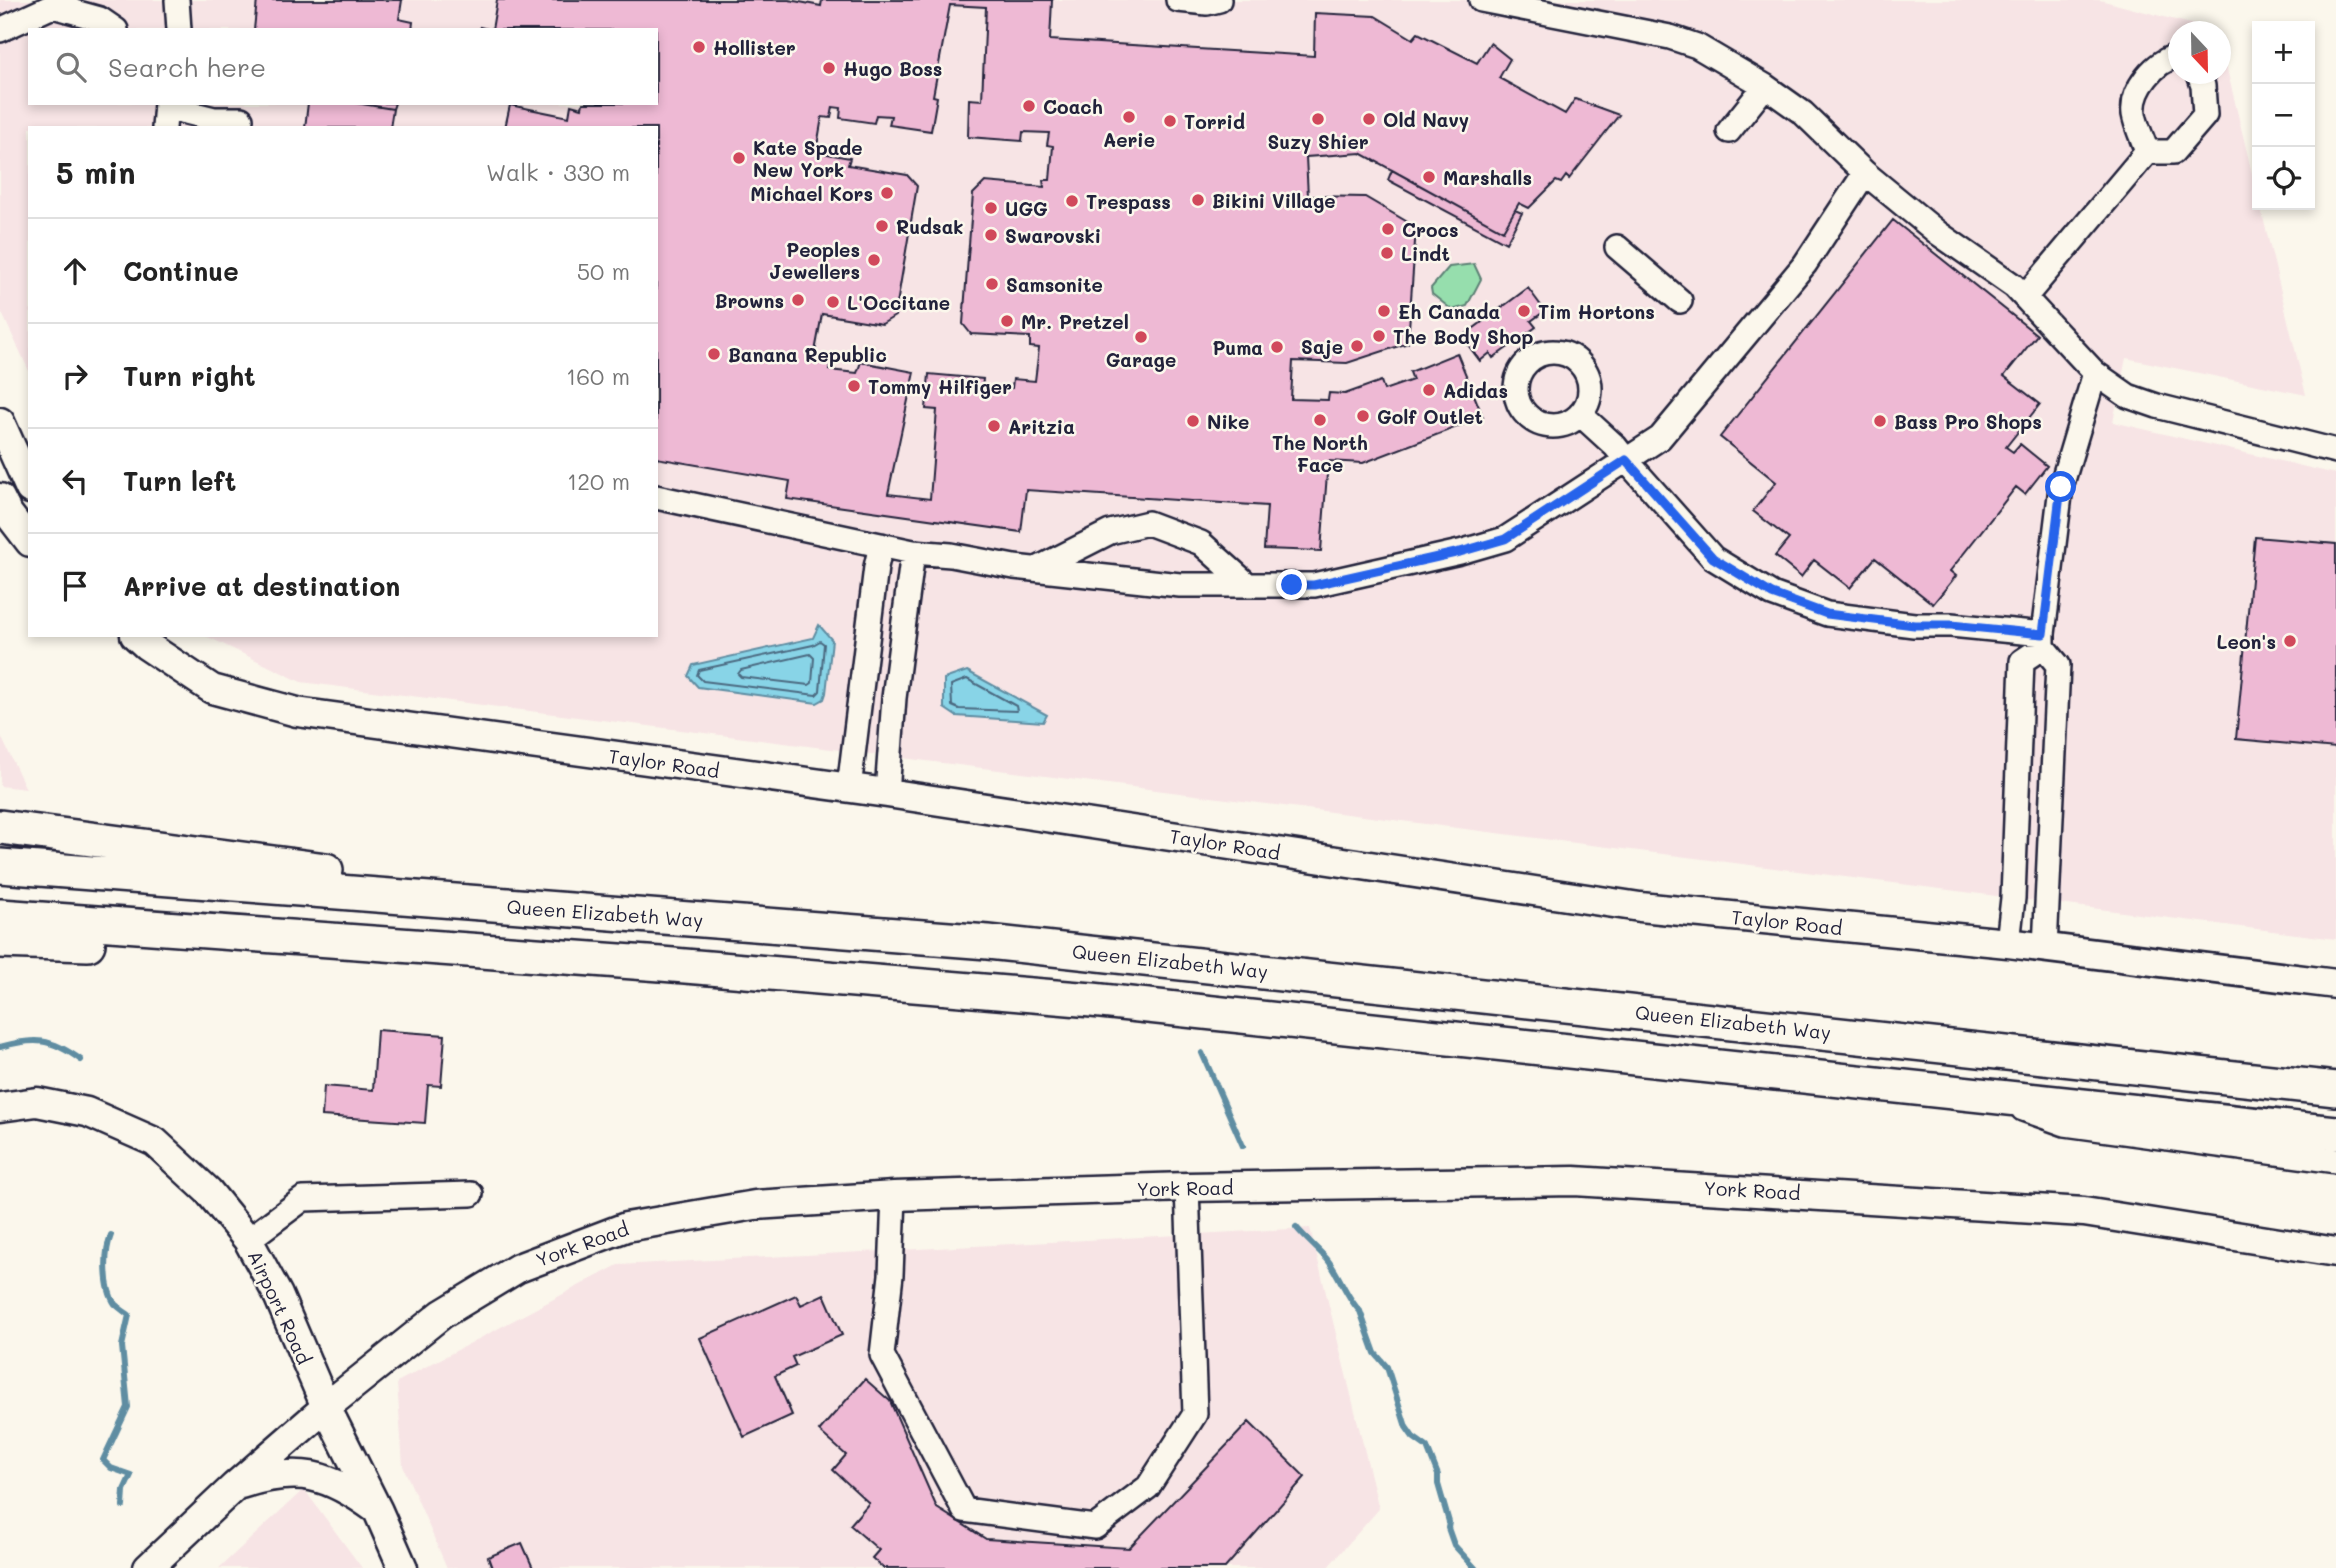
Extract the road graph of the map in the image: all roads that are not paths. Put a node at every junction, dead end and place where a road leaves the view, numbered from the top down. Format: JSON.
{"nodes":[{"id":1,"x":177,"y":0,"type":"edge"},
{"id":2,"x":1178,"y":0,"type":"edge"},
{"id":3,"x":1219,"y":0,"type":"edge"},
{"id":4,"x":1480,"y":0,"type":"edge"},
{"id":5,"x":60,"y":3,"type":"edge"},
{"id":6,"x":113,"y":28,"type":"edge"},
{"id":7,"x":178,"y":28,"type":"edge"},
{"id":8,"x":0,"y":30,"type":"edge"},
{"id":9,"x":2168,"y":60,"type":"edge"},
{"id":10,"x":2202,"y":84,"type":"edge"},
{"id":11,"x":1765,"y":86,"type":"junction"},
{"id":12,"x":165,"y":113,"type":"edge"},
{"id":13,"x":241,"y":119,"type":"dead end"},
{"id":14,"x":1729,"y":131,"type":"dead end"},
{"id":15,"x":2147,"y":152,"type":"junction"},
{"id":16,"x":1865,"y":173,"type":"junction"},
{"id":17,"x":1617,"y":247,"type":"dead end"},
{"id":18,"x":2025,"y":297,"type":"junction"},
{"id":19,"x":1680,"y":301,"type":"dead end"},
{"id":20,"x":2095,"y":373,"type":"junction"},
{"id":21,"x":1580,"y":414,"type":"dead end"},
{"id":22,"x":0,"y":422,"type":"edge"},
{"id":23,"x":2336,"y":451,"type":"edge"},
{"id":24,"x":1626,"y":460,"type":"junction"},
{"id":25,"x":28,"y":485,"type":"edge"},
{"id":26,"x":658,"y":497,"type":"edge"},
{"id":27,"x":0,"y":498,"type":"edge"},
{"id":28,"x":28,"y":539,"type":"edge"},
{"id":29,"x":881,"y":545,"type":"junction"},
{"id":30,"x":914,"y":552,"type":"junction"},
{"id":31,"x":1037,"y":569,"type":"junction"},
{"id":32,"x":1248,"y":585,"type":"junction"},
{"id":33,"x":137,"y":637,"type":"edge"},
{"id":34,"x":2043,"y":641,"type":"junction"},
{"id":35,"x":849,"y":789,"type":"junction"},
{"id":36,"x":887,"y":793,"type":"junction"},
{"id":37,"x":0,"y":827,"type":"edge"},
{"id":38,"x":0,"y":866,"type":"edge"},
{"id":39,"x":0,"y":916,"type":"edge"},
{"id":40,"x":707,"y":920,"type":"junction"},
{"id":41,"x":0,"y":941,"type":"edge"},
{"id":42,"x":2008,"y":943,"type":"junction"},
{"id":43,"x":2045,"y":948,"type":"junction"},
{"id":44,"x":661,"y":964,"type":"junction"},
{"id":45,"x":2336,"y":984,"type":"edge"},
{"id":46,"x":2336,"y":1089,"type":"edge"},
{"id":47,"x":1987,"y":1095,"type":"junction"},
{"id":48,"x":0,"y":1107,"type":"edge"},
{"id":49,"x":2336,"y":1133,"type":"edge"},
{"id":50,"x":2336,"y":1161,"type":"edge"},
{"id":51,"x":1187,"y":1187,"type":"junction"},
{"id":52,"x":471,"y":1195,"type":"dead end"},
{"id":53,"x":894,"y":1196,"type":"junction"},
{"id":54,"x":248,"y":1240,"type":"junction"},
{"id":55,"x":2336,"y":1252,"type":"edge"},
{"id":56,"x":326,"y":1407,"type":"junction"},
{"id":57,"x":235,"y":1486,"type":"junction"},
{"id":58,"x":378,"y":1511,"type":"junction"},
{"id":59,"x":148,"y":1568,"type":"edge"},
{"id":60,"x":403,"y":1568,"type":"edge"}],
"edges":[{"from":1,"to":7,"type":"street"},
{"from":2,"to":3,"type":"street"},
{"from":4,"to":11,"type":"street"},
{"from":5,"to":6,"type":"street"},
{"from":5,"to":8,"type":"street"},
{"from":9,"to":15,"type":"street"},
{"from":10,"to":15,"type":"street"},
{"from":11,"to":14,"type":"street"},
{"from":11,"to":16,"type":"street"},
{"from":12,"to":13,"type":"street"},
{"from":15,"to":18,"type":"street"},
{"from":16,"to":18,"type":"street"},
{"from":16,"to":24,"type":"street"},
{"from":17,"to":19,"type":"street"},
{"from":18,"to":20,"type":"street"},
{"from":20,"to":23,"type":"street"},
{"from":20,"to":34,"type":"street"},
{"from":21,"to":24,"type":"street"},
{"from":22,"to":25,"type":"main road"},
{"from":24,"to":32,"type":"street"},
{"from":24,"to":34,"type":"street"},
{"from":26,"to":29,"type":"street"},
{"from":27,"to":28,"type":"main road"},
{"from":29,"to":30,"type":"street"},
{"from":29,"to":35,"type":"street"},
{"from":30,"to":31,"type":"street"},
{"from":30,"to":36,"type":"street"},
{"from":31,"to":32,"type":"street"},
{"from":31,"to":32,"type":"street"},
{"from":33,"to":35,"type":"main road","name":"Taylor Road"},
{"from":34,"to":42,"type":"street"},
{"from":34,"to":43,"type":"street"},
{"from":35,"to":36,"type":"main road","name":"Taylor Road"},
{"from":36,"to":42,"type":"main road","name":"Taylor Road"},
{"from":37,"to":40,"type":"highway"},
{"from":38,"to":40,"type":"highway","name":"Queen Elizabeth Way"},
{"from":39,"to":44,"type":"highway"},
{"from":40,"to":46,"type":"highway","name":"Queen Elizabeth Way"},
{"from":41,"to":44,"type":"highway"},
{"from":42,"to":43,"type":"main road","name":"Taylor Road"},
{"from":43,"to":45,"type":"main road","name":"Taylor Road"},
{"from":44,"to":47,"type":"highway"},
{"from":47,"to":49,"type":"highway"},
{"from":47,"to":50,"type":"street"},
{"from":48,"to":54,"type":"main road","name":"Airport Road"},
{"from":51,"to":53,"type":"main road","name":"York Road"},
{"from":51,"to":53,"type":"street"},
{"from":51,"to":55,"type":"main road","name":"York Road"},
{"from":52,"to":54,"type":"street"},
{"from":53,"to":56,"type":"main road","name":"York Road"},
{"from":54,"to":56,"type":"main road","name":"Airport Road"},
{"from":56,"to":57,"type":"main road","name":"York Road"},
{"from":56,"to":58,"type":"main road","name":"Airport Road"},
{"from":57,"to":58,"type":"main road"},
{"from":57,"to":59,"type":"main road","name":"York Road"},
{"from":58,"to":60,"type":"main road","name":"Airport Road"}]}
